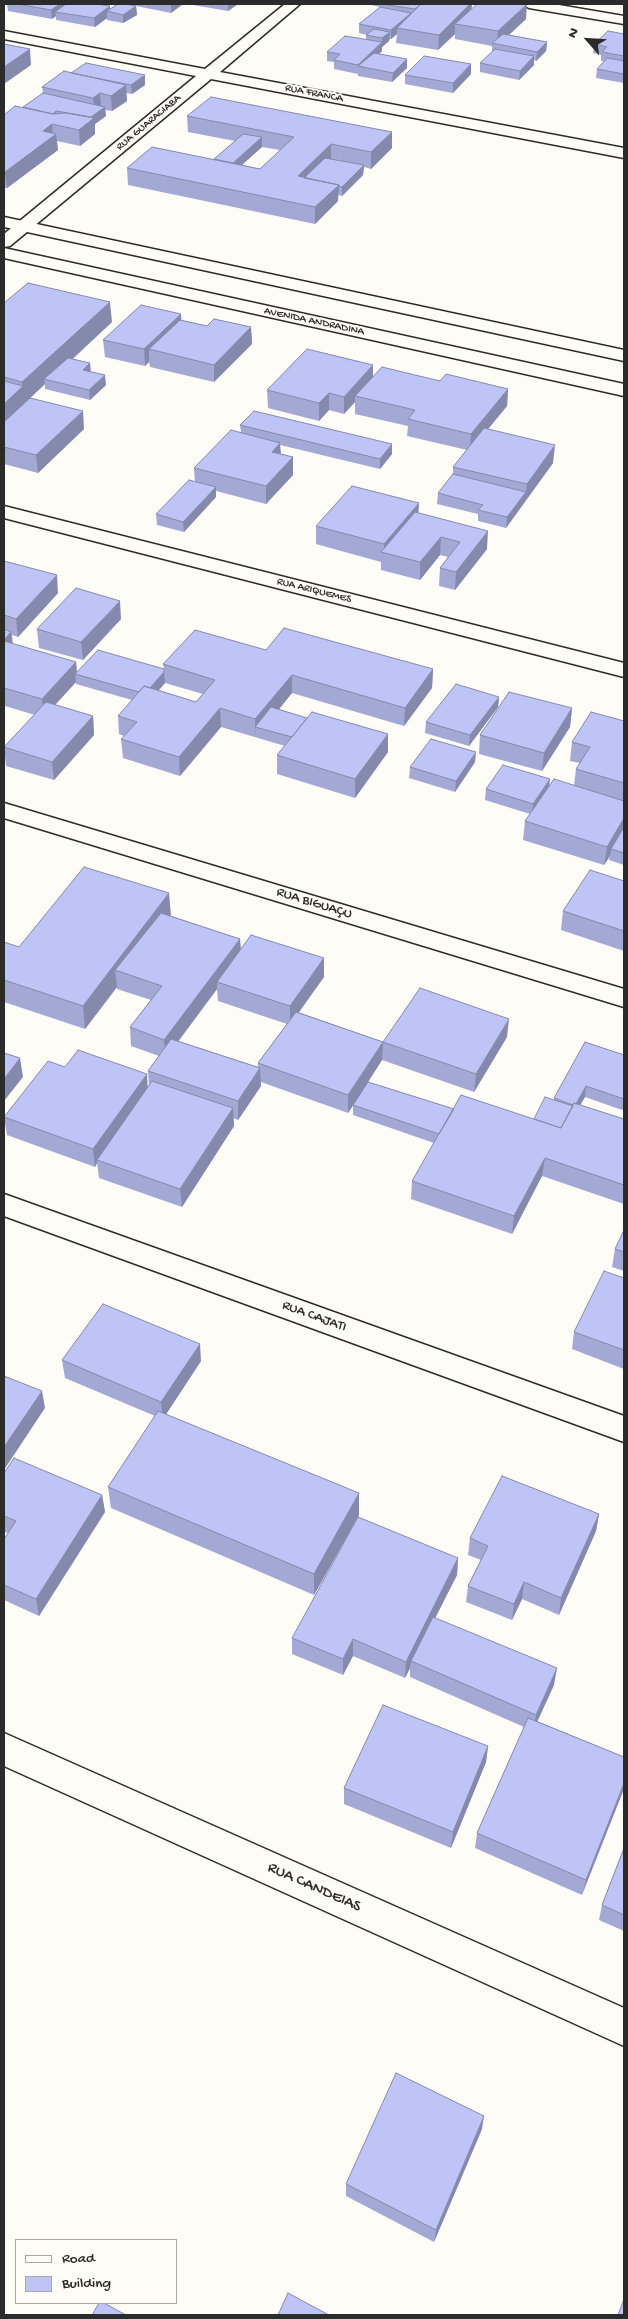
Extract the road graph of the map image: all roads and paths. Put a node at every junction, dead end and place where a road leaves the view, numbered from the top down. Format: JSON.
{"nodes":[{"id":1,"x":293,"y":4,"type":"edge"},
{"id":2,"x":529,"y":4,"type":"edge"},
{"id":3,"x":624,"y":20,"type":"edge"},
{"id":4,"x":4,"y":34,"type":"edge"},
{"id":5,"x":208,"y":74,"type":"junction"},
{"id":6,"x":624,"y":153,"type":"edge"},
{"id":7,"x":4,"y":222,"type":"edge"},
{"id":8,"x":24,"y":226,"type":"junction"},
{"id":9,"x":4,"y":242,"type":"edge"},
{"id":10,"x":4,"y":253,"type":"edge"},
{"id":11,"x":624,"y":356,"type":"edge"},
{"id":12,"x":624,"y":390,"type":"edge"},
{"id":13,"x":4,"y":512,"type":"edge"},
{"id":14,"x":624,"y":670,"type":"edge"},
{"id":15,"x":4,"y":810,"type":"edge"},
{"id":16,"x":624,"y":998,"type":"edge"},
{"id":17,"x":4,"y":1205,"type":"edge"},
{"id":18,"x":624,"y":1429,"type":"edge"},
{"id":19,"x":4,"y":1749,"type":"edge"},
{"id":20,"x":624,"y":2027,"type":"edge"}],
"edges":[{"from":1,"to":5,"type":"street","name":"RUA GUARACIABA"},
{"from":2,"to":3,"type":"street"},
{"from":4,"to":5,"type":"street","name":"RUA FRANCA"},
{"from":5,"to":6,"type":"street","name":"RUA FRANCA"},
{"from":5,"to":8,"type":"street","name":"RUA GUARACIABA"},
{"from":7,"to":8,"type":"street"},
{"from":8,"to":9,"type":"street","name":"RUA GUARACIABA"},
{"from":8,"to":11,"type":"street"},
{"from":10,"to":12,"type":"street","name":"AVENIDA ANDRADINA"},
{"from":13,"to":14,"type":"street","name":"RUA ARIQUEMES"},
{"from":15,"to":16,"type":"street","name":"RUA BIGUAÇU"},
{"from":17,"to":18,"type":"street","name":"RUA CAJATI"},
{"from":19,"to":20,"type":"street","name":"RUA CANDEIAS"}]}
